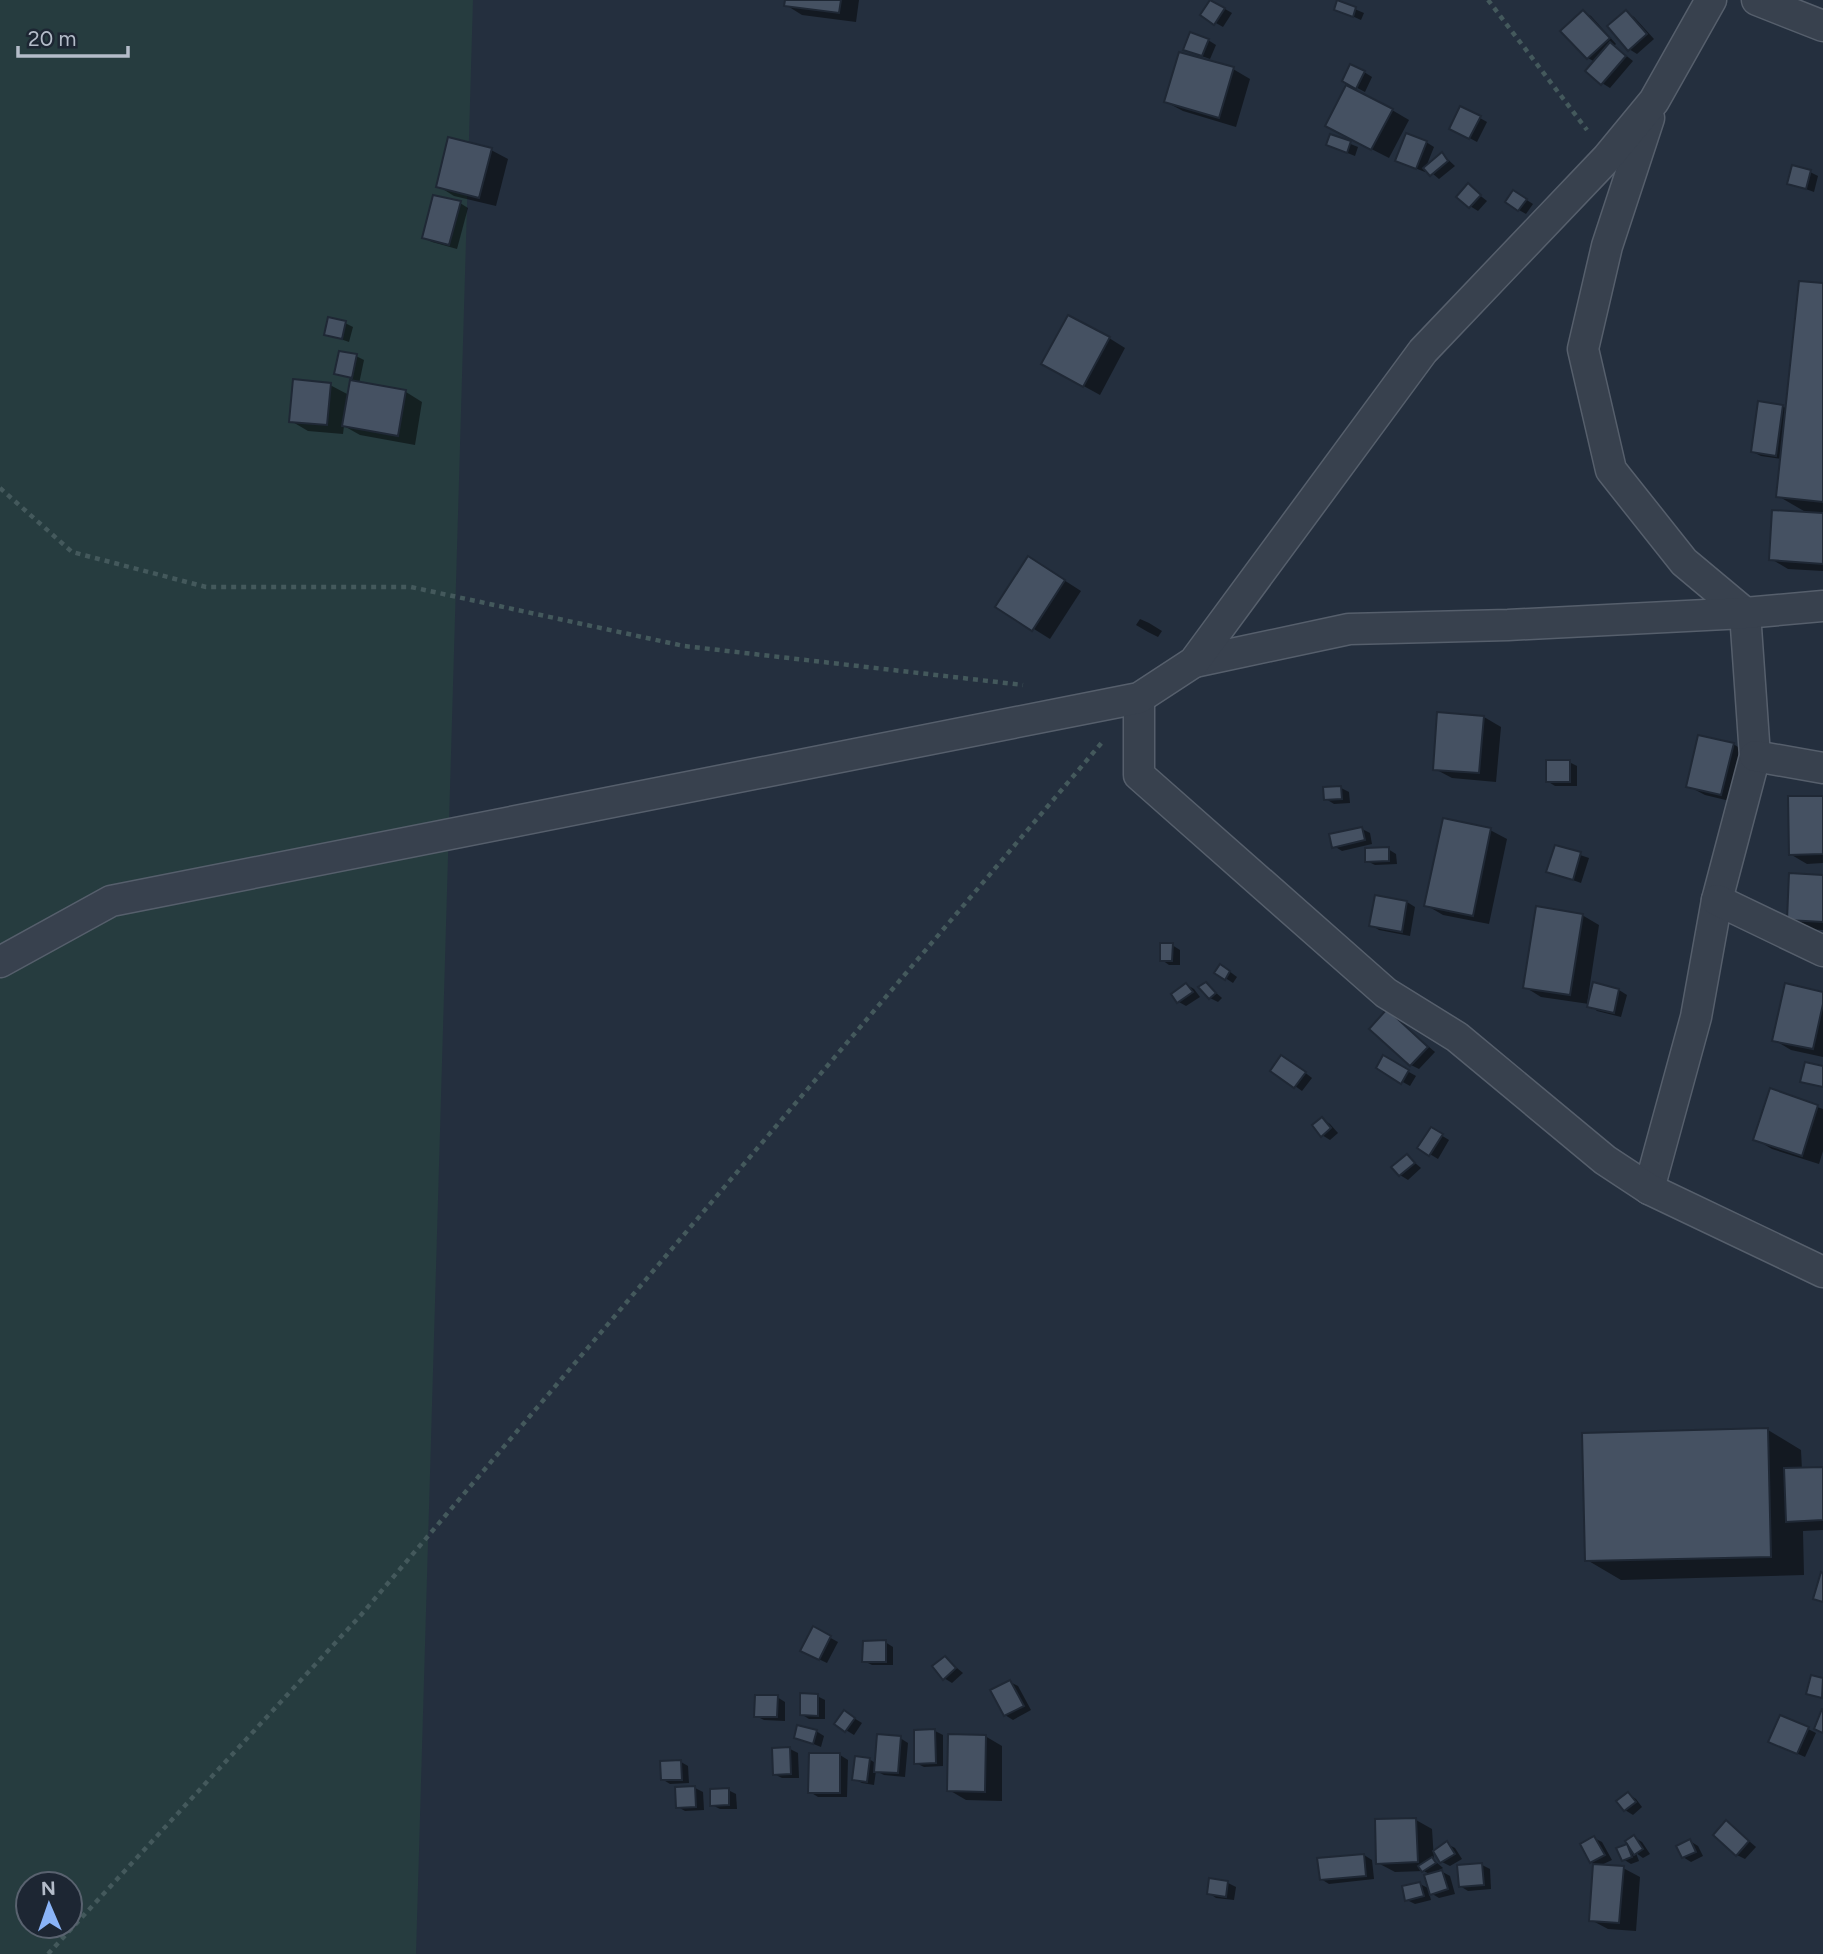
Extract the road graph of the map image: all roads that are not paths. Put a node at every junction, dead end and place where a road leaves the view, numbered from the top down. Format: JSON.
{"nodes":[{"id":1,"x":1711,"y":0,"type":"edge"},
{"id":2,"x":1757,"y":0,"type":"edge"},
{"id":3,"x":1823,"y":26,"type":"edge"},
{"id":4,"x":1654,"y":101,"type":"junction"},
{"id":5,"x":1823,"y":606,"type":"edge"},
{"id":6,"x":1745,"y":613,"type":"junction"},
{"id":7,"x":1194,"y":662,"type":"junction"},
{"id":8,"x":1139,"y":698,"type":"junction"},
{"id":9,"x":1755,"y":756,"type":"junction"},
{"id":10,"x":1823,"y":768,"type":"edge"},
{"id":11,"x":1717,"y":900,"type":"junction"},
{"id":12,"x":1823,"y":951,"type":"edge"},
{"id":13,"x":0,"y":962,"type":"edge"},
{"id":14,"x":1649,"y":1189,"type":"junction"},
{"id":15,"x":1823,"y":1272,"type":"edge"}],
"edges":[{"from":1,"to":4,"type":"street"},
{"from":2,"to":3,"type":"street"},
{"from":4,"to":6,"type":"street"},
{"from":4,"to":7,"type":"street"},
{"from":5,"to":6,"type":"street"},
{"from":6,"to":7,"type":"street"},
{"from":6,"to":9,"type":"street"},
{"from":7,"to":8,"type":"street"},
{"from":8,"to":13,"type":"street"},
{"from":8,"to":14,"type":"street"},
{"from":9,"to":10,"type":"street"},
{"from":9,"to":11,"type":"street"},
{"from":11,"to":12,"type":"street"},
{"from":11,"to":14,"type":"street"},
{"from":14,"to":15,"type":"street"}]}
